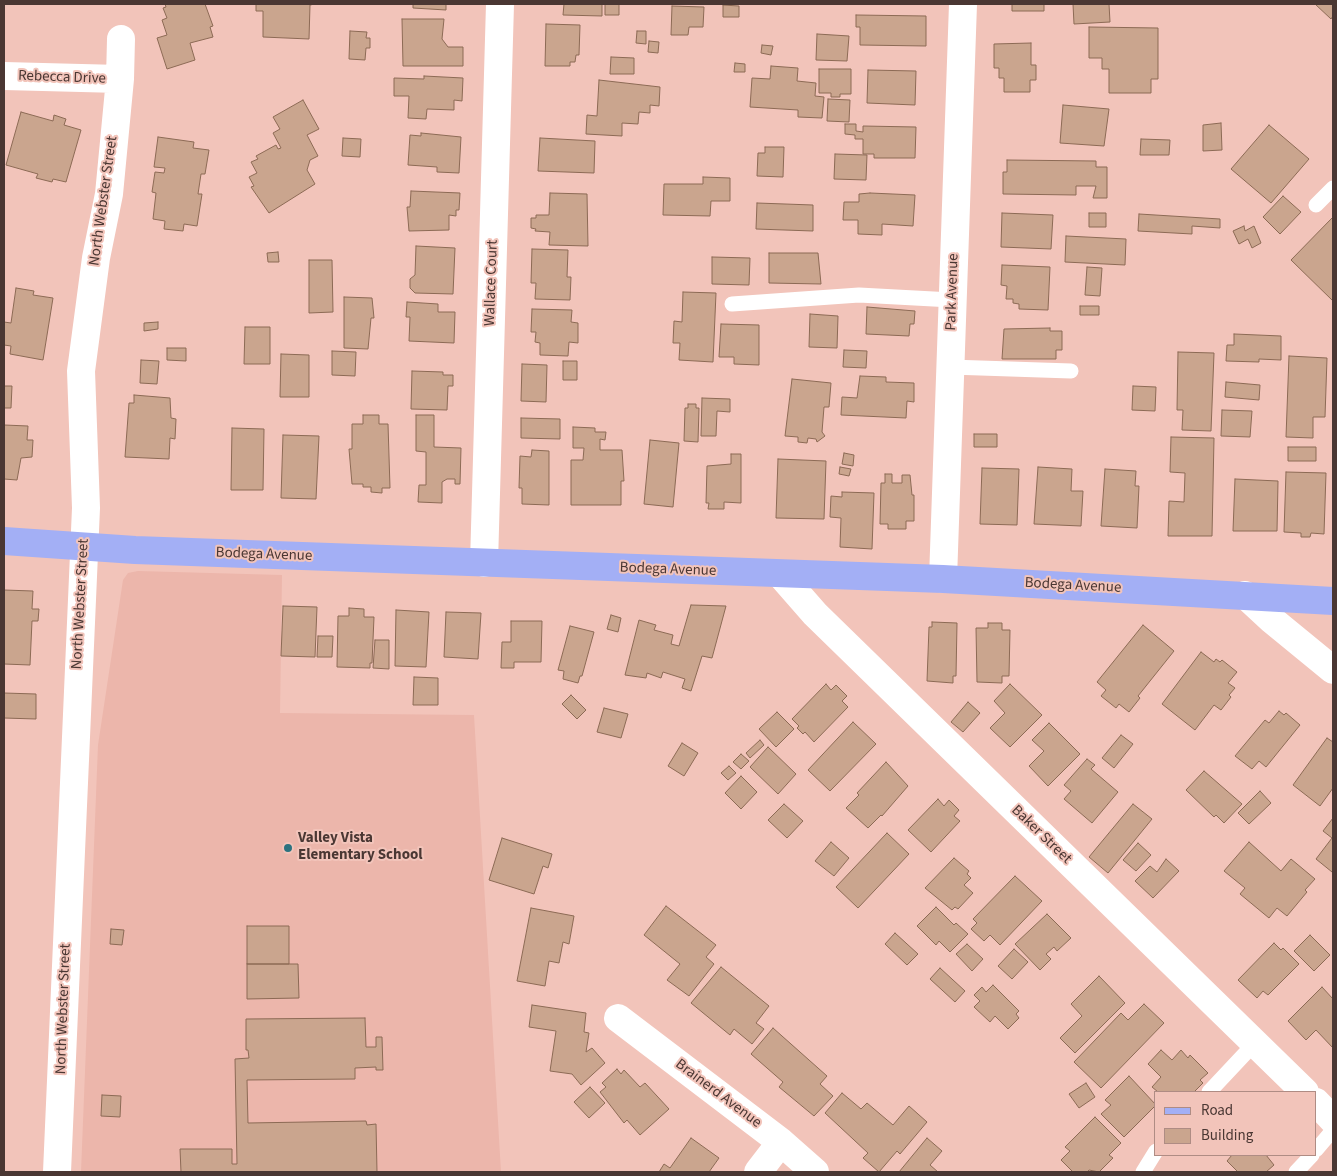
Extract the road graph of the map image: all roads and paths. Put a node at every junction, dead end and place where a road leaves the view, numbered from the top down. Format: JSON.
{"nodes":[{"id":1,"x":500,"y":4,"type":"edge"},
{"id":2,"x":963,"y":4,"type":"edge"},
{"id":3,"x":121,"y":38,"type":"dead end"},
{"id":4,"x":4,"y":76,"type":"edge"},
{"id":5,"x":120,"y":79,"type":"junction"},
{"id":6,"x":1333,"y":188,"type":"edge"},
{"id":7,"x":1316,"y":205,"type":"dead end"},
{"id":8,"x":952,"y":300,"type":"junction"},
{"id":9,"x":732,"y":304,"type":"dead end"},
{"id":10,"x":950,"y":367,"type":"junction"},
{"id":11,"x":1071,"y":371,"type":"dead end"},
{"id":12,"x":4,"y":541,"type":"edge"},
{"id":13,"x":83,"y":547,"type":"junction"},
{"id":14,"x":484,"y":563,"type":"junction"},
{"id":15,"x":780,"y":574,"type":"junction"},
{"id":16,"x":943,"y":579,"type":"junction"},
{"id":17,"x":1244,"y":595,"type":"junction"},
{"id":18,"x":1333,"y":601,"type":"edge"},
{"id":19,"x":1333,"y":670,"type":"edge"},
{"id":20,"x":618,"y":1018,"type":"dead end"},
{"id":21,"x":1255,"y":1043,"type":"junction"},
{"id":22,"x":1210,"y":1091,"type":"edge"},
{"id":23,"x":1304,"y":1091,"type":"edge"},
{"id":24,"x":1317,"y":1103,"type":"edge"},
{"id":25,"x":1333,"y":1120,"type":"edge"},
{"id":26,"x":1333,"y":1130,"type":"edge"},
{"id":27,"x":781,"y":1142,"type":"junction"},
{"id":28,"x":1317,"y":1149,"type":"edge"},
{"id":29,"x":1154,"y":1154,"type":"edge"},
{"id":30,"x":1311,"y":1156,"type":"edge"},
{"id":31,"x":57,"y":1172,"type":"edge"},
{"id":32,"x":758,"y":1172,"type":"edge"},
{"id":33,"x":815,"y":1172,"type":"edge"},
{"id":34,"x":1143,"y":1172,"type":"edge"},
{"id":35,"x":1296,"y":1172,"type":"edge"}],
"edges":[{"from":1,"to":14,"type":"street","name":"Wallace Court"},
{"from":2,"to":8,"type":"street","name":"Park Avenue"},
{"from":3,"to":5,"type":"street","name":"North Webster Street"},
{"from":4,"to":5,"type":"street","name":"Rebecca Drive"},
{"from":5,"to":13,"type":"street","name":"North Webster Street"},
{"from":6,"to":7,"type":"lane"},
{"from":8,"to":9,"type":"lane"},
{"from":8,"to":10,"type":"street","name":"Park Avenue"},
{"from":10,"to":11,"type":"lane"},
{"from":10,"to":16,"type":"street","name":"Park Avenue"},
{"from":12,"to":13,"type":"main road","name":"Bodega Avenue"},
{"from":13,"to":14,"type":"main road","name":"Bodega Avenue"},
{"from":13,"to":31,"type":"street","name":"North Webster Street"},
{"from":14,"to":15,"type":"main road","name":"Bodega Avenue"},
{"from":15,"to":16,"type":"main road","name":"Bodega Avenue"},
{"from":15,"to":21,"type":"street","name":"Baker Street"},
{"from":16,"to":17,"type":"main road","name":"Bodega Avenue"},
{"from":17,"to":18,"type":"main road","name":"Bodega Avenue"},
{"from":17,"to":19,"type":"street"},
{"from":20,"to":27,"type":"street","name":"Brainerd Avenue"},
{"from":21,"to":22,"type":"lane"},
{"from":21,"to":23,"type":"street","name":"Baker Street"},
{"from":24,"to":25,"type":"street"},
{"from":26,"to":28,"type":"lane"},
{"from":27,"to":32,"type":"street"},
{"from":27,"to":33,"type":"street","name":"Brainerd Avenue"},
{"from":29,"to":34,"type":"lane"},
{"from":30,"to":35,"type":"lane"}]}
